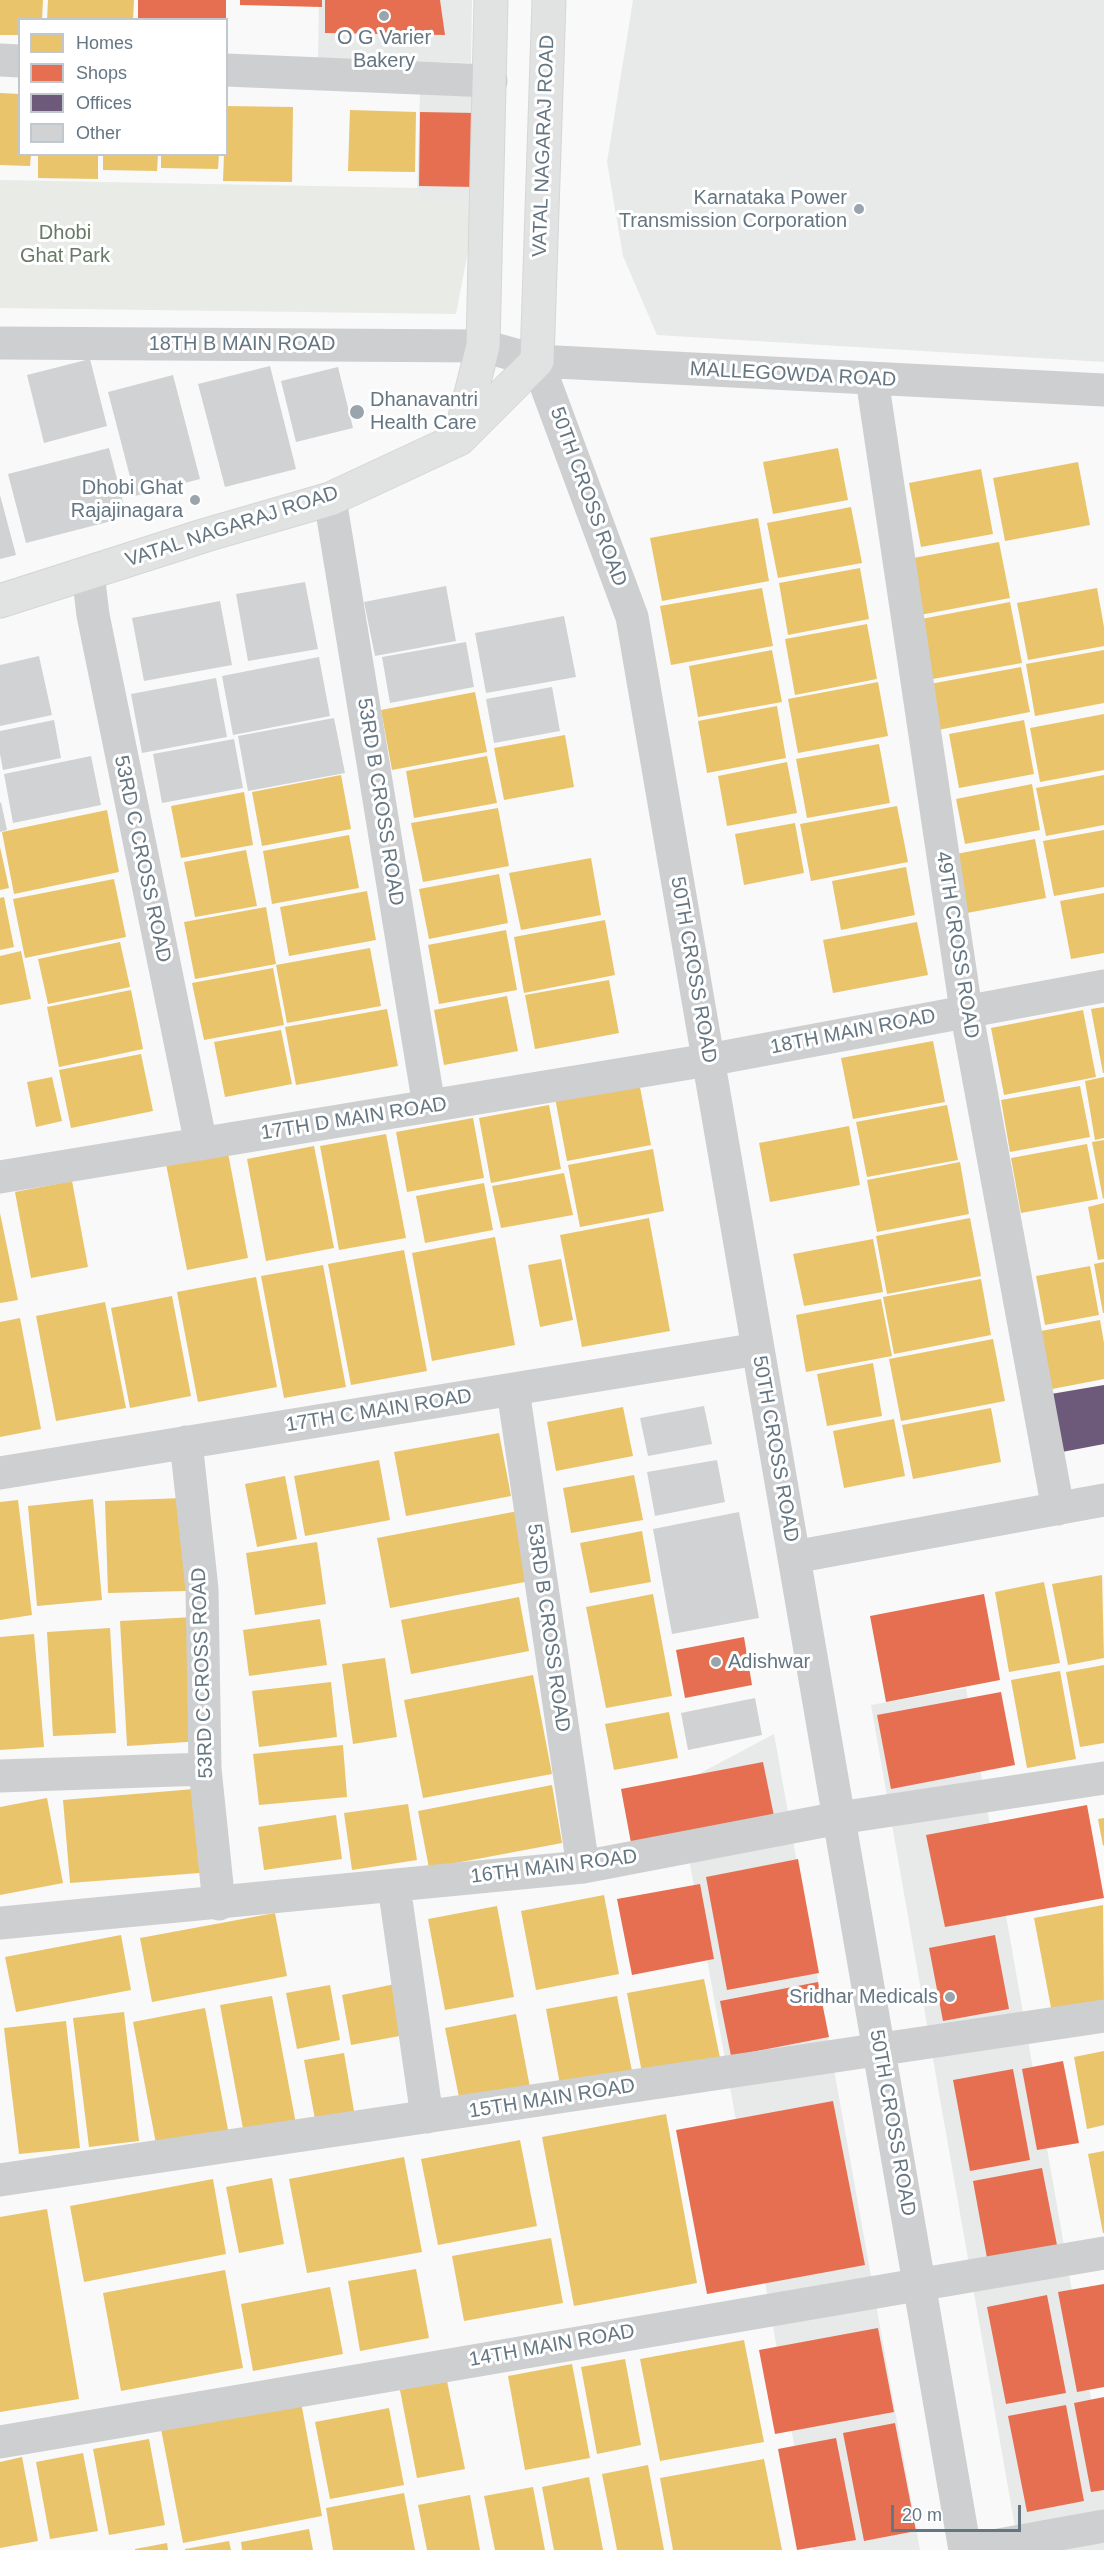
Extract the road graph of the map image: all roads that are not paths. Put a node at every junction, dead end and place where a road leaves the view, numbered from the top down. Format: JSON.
{"nodes":[{"id":1,"x":491,"y":0,"type":"edge"},
{"id":2,"x":549,"y":0,"type":"edge"},
{"id":3,"x":0,"y":60,"type":"edge"},
{"id":4,"x":18,"y":61,"type":"edge"},
{"id":5,"x":228,"y":70,"type":"edge"},
{"id":6,"x":491,"y":81,"type":"junction"},
{"id":7,"x":0,"y":343,"type":"edge"},
{"id":8,"x":483,"y":346,"type":"junction"},
{"id":9,"x":537,"y":361,"type":"junction"},
{"id":10,"x":872,"y":379,"type":"junction"},
{"id":11,"x":1103,"y":393,"type":"edge"},
{"id":12,"x":459,"y":439,"type":"junction"},
{"id":13,"x":330,"y":499,"type":"junction"},
{"id":14,"x":88,"y":573,"type":"junction"},
{"id":15,"x":0,"y":601,"type":"edge"},
{"id":16,"x":1104,"y":987,"type":"edge"},
{"id":17,"x":966,"y":1010,"type":"junction"},
{"id":18,"x":708,"y":1060,"type":"junction"},
{"id":19,"x":429,"y":1106,"type":"junction"},
{"id":20,"x":201,"y":1144,"type":"junction"},
{"id":21,"x":0,"y":1177,"type":"edge"},
{"id":22,"x":758,"y":1349,"type":"junction"},
{"id":23,"x":513,"y":1390,"type":"junction"},
{"id":24,"x":186,"y":1442,"type":"junction"},
{"id":25,"x":0,"y":1473,"type":"edge"},
{"id":26,"x":1104,"y":1500,"type":"edge"},
{"id":27,"x":1058,"y":1509,"type":"junction"},
{"id":28,"x":794,"y":1557,"type":"junction"},
{"id":29,"x":205,"y":1769,"type":"junction"},
{"id":30,"x":0,"y":1776,"type":"edge"},
{"id":31,"x":1104,"y":1778,"type":"edge"},
{"id":32,"x":839,"y":1818,"type":"junction"},
{"id":33,"x":583,"y":1867,"type":"junction"},
{"id":34,"x":394,"y":1886,"type":"junction"},
{"id":35,"x":219,"y":1904,"type":"junction"},
{"id":36,"x":0,"y":1923,"type":"edge"},
{"id":37,"x":1104,"y":2016,"type":"edge"},
{"id":38,"x":879,"y":2050,"type":"junction"},
{"id":39,"x":427,"y":2117,"type":"junction"},
{"id":40,"x":0,"y":2180,"type":"edge"},
{"id":41,"x":1104,"y":2253,"type":"edge"},
{"id":42,"x":920,"y":2283,"type":"junction"},
{"id":43,"x":0,"y":2442,"type":"edge"},
{"id":44,"x":1104,"y":2526,"type":"edge"},
{"id":45,"x":965,"y":2550,"type":"edge"},
{"id":46,"x":971,"y":2550,"type":"edge"}],
"edges":[{"from":1,"to":6,"type":"main road"},
{"from":2,"to":9,"type":"main road","name":"VATAL NAGARAJ ROAD"},
{"from":3,"to":4,"type":"street"},
{"from":5,"to":6,"type":"street"},
{"from":6,"to":8,"type":"main road"},
{"from":7,"to":8,"type":"street","name":"18TH B MAIN ROAD"},
{"from":8,"to":9,"type":"street","name":"MALLEGOWDA ROAD"},
{"from":8,"to":12,"type":"main road"},
{"from":9,"to":10,"type":"street","name":"MALLEGOWDA ROAD"},
{"from":9,"to":12,"type":"main road","name":"VATAL NAGARAJ ROAD"},
{"from":9,"to":18,"type":"street","name":"50TH CROSS ROAD"},
{"from":10,"to":11,"type":"street","name":"MALLEGOWDA ROAD"},
{"from":10,"to":17,"type":"street","name":"49TH CROSS ROAD"},
{"from":12,"to":13,"type":"main road","name":"VATAL NAGARAJ ROAD"},
{"from":13,"to":14,"type":"main road","name":"VATAL NAGARAJ ROAD"},
{"from":13,"to":19,"type":"street","name":"53RD B CROSS ROAD"},
{"from":14,"to":15,"type":"main road","name":"VATAL NAGARAJ ROAD"},
{"from":14,"to":20,"type":"street","name":"53RD C CROSS ROAD"},
{"from":16,"to":17,"type":"street","name":"18TH MAIN ROAD"},
{"from":17,"to":18,"type":"street","name":"18TH MAIN ROAD"},
{"from":17,"to":27,"type":"street","name":"49TH CROSS ROAD"},
{"from":18,"to":19,"type":"street","name":"17TH D MAIN ROAD"},
{"from":18,"to":22,"type":"street","name":"50TH CROSS ROAD"},
{"from":19,"to":20,"type":"street","name":"17TH D MAIN ROAD"},
{"from":20,"to":21,"type":"street","name":"17TH D MAIN ROAD"},
{"from":22,"to":23,"type":"street","name":"17TH C MAIN ROAD"},
{"from":22,"to":28,"type":"street","name":"50TH CROSS ROAD"},
{"from":23,"to":24,"type":"street","name":"17TH C MAIN ROAD"},
{"from":23,"to":33,"type":"street","name":"53RD B CROSS ROAD"},
{"from":24,"to":25,"type":"street","name":"17TH C MAIN ROAD"},
{"from":24,"to":29,"type":"street","name":"53RD C CROSS ROAD"},
{"from":26,"to":27,"type":"street"},
{"from":27,"to":28,"type":"street"},
{"from":28,"to":32,"type":"street","name":"50TH CROSS ROAD"},
{"from":29,"to":30,"type":"street"},
{"from":29,"to":35,"type":"street","name":"53RD C CROSS ROAD"},
{"from":31,"to":32,"type":"street","name":"16TH MAIN ROAD"},
{"from":32,"to":33,"type":"street","name":"16TH MAIN ROAD"},
{"from":32,"to":38,"type":"street","name":"50TH CROSS ROAD"},
{"from":33,"to":34,"type":"street","name":"16TH MAIN ROAD"},
{"from":34,"to":35,"type":"street","name":"16TH MAIN ROAD"},
{"from":34,"to":39,"type":"street"},
{"from":35,"to":36,"type":"street","name":"16TH MAIN ROAD"},
{"from":37,"to":38,"type":"street","name":"15TH MAIN ROAD"},
{"from":38,"to":39,"type":"street","name":"15TH MAIN ROAD"},
{"from":38,"to":42,"type":"street","name":"50TH CROSS ROAD"},
{"from":39,"to":40,"type":"street","name":"15TH MAIN ROAD"},
{"from":41,"to":42,"type":"street","name":"14TH MAIN ROAD"},
{"from":42,"to":43,"type":"street","name":"14TH MAIN ROAD"},
{"from":42,"to":45,"type":"street","name":"50TH CROSS ROAD"},
{"from":44,"to":46,"type":"street"}]}
